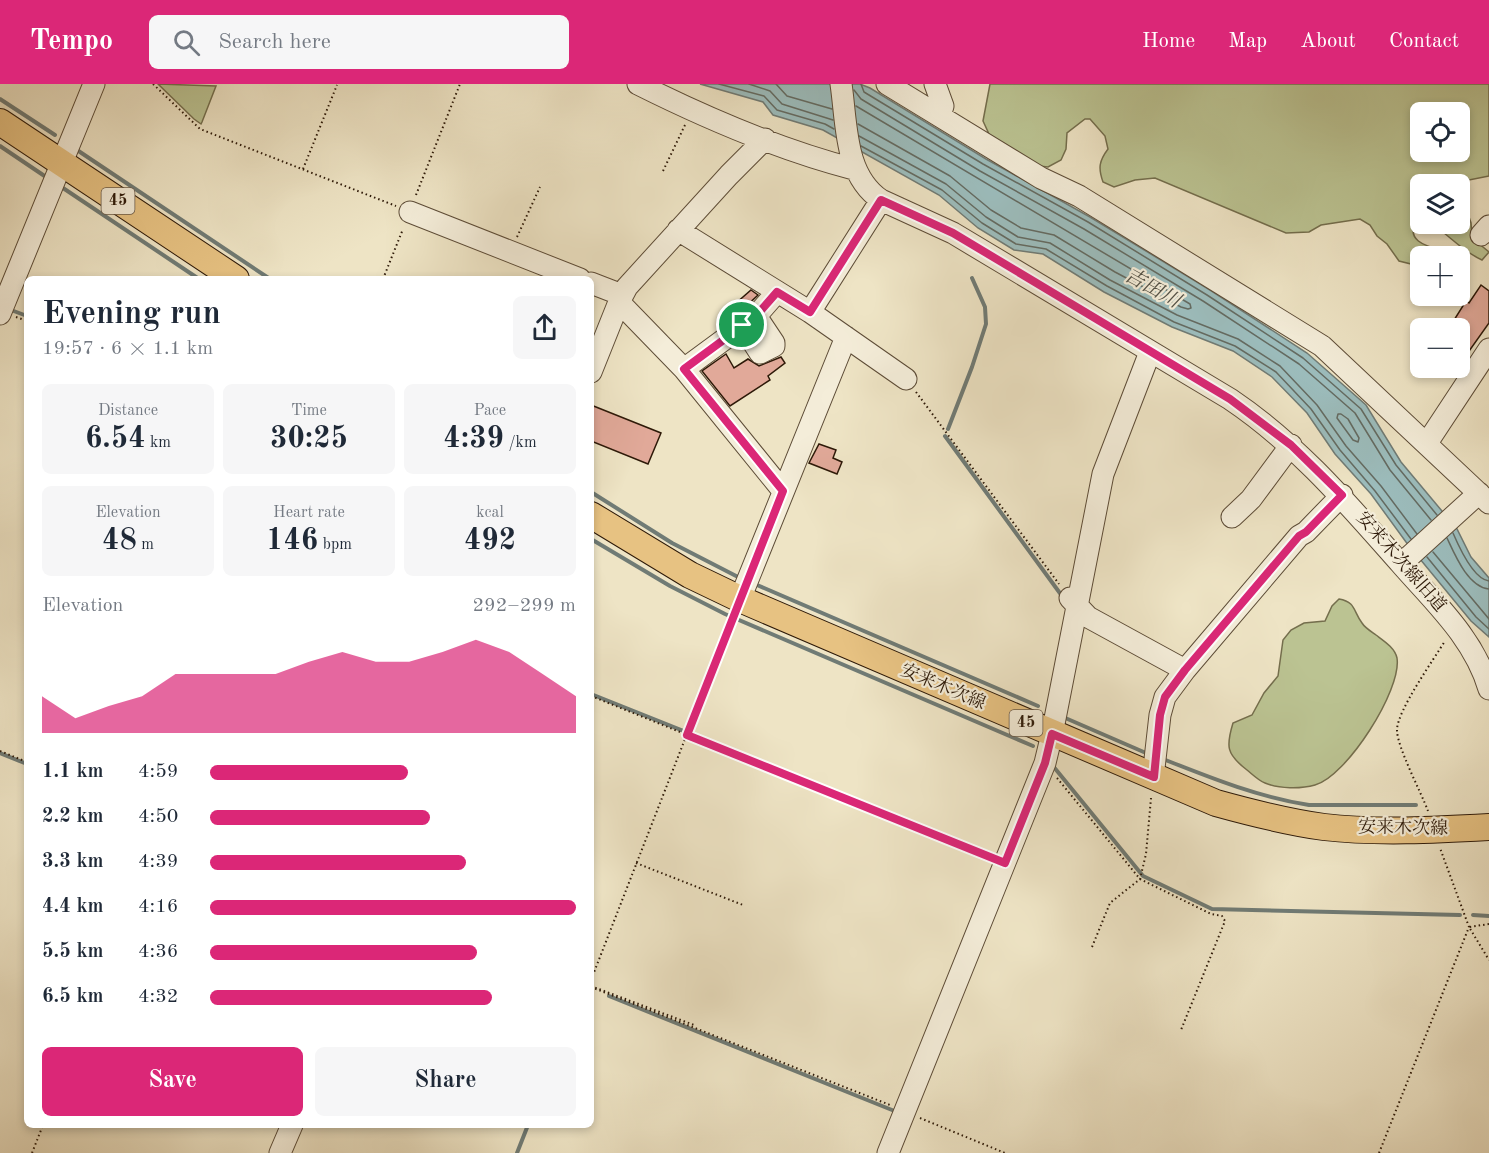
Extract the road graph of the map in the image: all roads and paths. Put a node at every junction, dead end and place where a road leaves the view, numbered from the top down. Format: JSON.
{"nodes":[{"id":1,"x":94,"y":84,"type":"edge"},
{"id":2,"x":153,"y":84,"type":"edge"},
{"id":3,"x":460,"y":84,"type":"edge"},
{"id":4,"x":638,"y":84,"type":"edge"},
{"id":5,"x":842,"y":84,"type":"edge"},
{"id":6,"x":887,"y":84,"type":"edge"},
{"id":7,"x":935,"y":84,"type":"edge"},
{"id":8,"x":337,"y":86,"type":"dead end"},
{"id":9,"x":692,"y":110,"type":"junction"},
{"id":10,"x":940,"y":116,"type":"junction"},
{"id":11,"x":0,"y":122,"type":"edge"},
{"id":12,"x":765,"y":139,"type":"junction"},
{"id":13,"x":62,"y":163,"type":"junction"},
{"id":14,"x":854,"y":166,"type":"junction"},
{"id":15,"x":303,"y":170,"type":"junction"},
{"id":16,"x":663,"y":171,"type":"dead end"},
{"id":17,"x":540,"y":188,"type":"dead end"},
{"id":18,"x":881,"y":200,"type":"junction"},
{"id":19,"x":410,"y":212,"type":"junction"},
{"id":20,"x":678,"y":230,"type":"junction"},
{"id":21,"x":510,"y":251,"type":"junction"},
{"id":22,"x":232,"y":276,"type":"edge"},
{"id":23,"x":384,"y":276,"type":"edge"},
{"id":24,"x":572,"y":276,"type":"edge"},
{"id":25,"x":594,"y":285,"type":"edge"},
{"id":26,"x":777,"y":292,"type":"junction"},
{"id":27,"x":620,"y":299,"type":"junction"},
{"id":28,"x":810,"y":312,"type":"junction"},
{"id":29,"x":0,"y":314,"type":"edge"},
{"id":30,"x":846,"y":337,"type":"junction"},
{"id":31,"x":1489,"y":349,"type":"edge"},
{"id":32,"x":1150,"y":352,"type":"junction"},
{"id":33,"x":594,"y":364,"type":"edge"},
{"id":34,"x":684,"y":369,"type":"junction"},
{"id":35,"x":906,"y":379,"type":"joint"},
{"id":36,"x":1426,"y":443,"type":"junction"},
{"id":37,"x":1291,"y":445,"type":"junction"},
{"id":38,"x":783,"y":491,"type":"junction"},
{"id":39,"x":1342,"y":495,"type":"junction"},
{"id":40,"x":1484,"y":500,"type":"edge"},
{"id":41,"x":594,"y":517,"type":"edge"},
{"id":42,"x":1232,"y":517,"type":"dead end"},
{"id":43,"x":1405,"y":559,"type":"junction"},
{"id":44,"x":740,"y":599,"type":"junction"},
{"id":45,"x":1072,"y":601,"type":"junction"},
{"id":46,"x":1455,"y":626,"type":"junction"},
{"id":47,"x":1185,"y":670,"type":"junction"},
{"id":48,"x":1489,"y":688,"type":"edge"},
{"id":49,"x":594,"y":697,"type":"edge"},
{"id":50,"x":1052,"y":734,"type":"junction"},
{"id":51,"x":687,"y":735,"type":"junction"},
{"id":52,"x":0,"y":751,"type":"edge"},
{"id":53,"x":24,"y":761,"type":"edge"},
{"id":54,"x":1053,"y":772,"type":"dead end"},
{"id":55,"x":1154,"y":777,"type":"junction"},
{"id":56,"x":1489,"y":827,"type":"edge"},
{"id":57,"x":1435,"y":830,"type":"junction"},
{"id":58,"x":636,"y":863,"type":"junction"},
{"id":59,"x":1005,"y":863,"type":"junction"},
{"id":60,"x":1141,"y":876,"type":"junction"},
{"id":61,"x":743,"y":905,"type":"dead end"},
{"id":62,"x":1489,"y":924,"type":"edge"},
{"id":63,"x":1469,"y":927,"type":"junction"},
{"id":64,"x":1092,"y":947,"type":"dead end"},
{"id":65,"x":1489,"y":960,"type":"edge"},
{"id":66,"x":594,"y":972,"type":"edge"},
{"id":67,"x":594,"y":987,"type":"edge"},
{"id":68,"x":594,"y":987,"type":"edge"},
{"id":69,"x":694,"y":1025,"type":"dead end"},
{"id":70,"x":1181,"y":1030,"type":"dead end"},
{"id":71,"x":904,"y":1111,"type":"junction"},
{"id":72,"x":42,"y":1128,"type":"edge"},
{"id":73,"x":291,"y":1128,"type":"edge"},
{"id":74,"x":32,"y":1153,"type":"edge"},
{"id":75,"x":280,"y":1153,"type":"edge"},
{"id":76,"x":888,"y":1153,"type":"edge"},
{"id":77,"x":1005,"y":1153,"type":"edge"},
{"id":78,"x":1379,"y":1153,"type":"edge"}],
"edges":[{"from":1,"to":13,"type":"street"},
{"from":2,"to":15,"type":"path"},
{"from":3,"to":19,"type":"path"},
{"from":4,"to":9,"type":"street"},
{"from":5,"to":14,"type":"street","name":"安来木次線旧道"},
{"from":6,"to":10,"type":"street"},
{"from":7,"to":10,"type":"street"},
{"from":8,"to":15,"type":"path"},
{"from":9,"to":12,"type":"street"},
{"from":9,"to":16,"type":"path"},
{"from":10,"to":36,"type":"street"},
{"from":11,"to":13,"type":"main road","number":"45"},
{"from":12,"to":14,"type":"street"},
{"from":12,"to":20,"type":"street"},
{"from":13,"to":22,"type":"main road","number":"45"},
{"from":13,"to":29,"type":"street"},
{"from":14,"to":18,"type":"street","name":"安来木次線旧道"},
{"from":15,"to":19,"type":"path"},
{"from":17,"to":21,"type":"path"},
{"from":18,"to":28,"type":"street"},
{"from":18,"to":32,"type":"street","name":"安来木次線旧道"},
{"from":19,"to":21,"type":"street"},
{"from":19,"to":23,"type":"path"},
{"from":20,"to":26,"type":"street"},
{"from":20,"to":27,"type":"street"},
{"from":21,"to":24,"type":"street"},
{"from":25,"to":27,"type":"street"},
{"from":26,"to":28,"type":"street"},
{"from":26,"to":34,"type":"street"},
{"from":27,"to":33,"type":"street"},
{"from":27,"to":34,"type":"street"},
{"from":28,"to":30,"type":"street"},
{"from":30,"to":35,"type":"street"},
{"from":30,"to":38,"type":"street"},
{"from":31,"to":36,"type":"street"},
{"from":32,"to":37,"type":"street","name":"安来木次線旧道"},
{"from":32,"to":45,"type":"street"},
{"from":34,"to":38,"type":"street"},
{"from":35,"to":45,"type":"path"},
{"from":36,"to":40,"type":"street"},
{"from":37,"to":39,"type":"street","name":"安来木次線旧道"},
{"from":37,"to":42,"type":"street"},
{"from":38,"to":44,"type":"street"},
{"from":39,"to":43,"type":"street","name":"安来木次線旧道"},
{"from":39,"to":47,"type":"street"},
{"from":40,"to":43,"type":"street"},
{"from":41,"to":44,"type":"main road","name":"安来木次線","number":"45"},
{"from":43,"to":46,"type":"street","name":"安来木次線旧道"},
{"from":44,"to":50,"type":"main road","name":"安来木次線","number":"45"},
{"from":44,"to":51,"type":"path"},
{"from":45,"to":47,"type":"street"},
{"from":45,"to":50,"type":"street"},
{"from":46,"to":48,"type":"street","name":"安来木次線旧道"},
{"from":46,"to":57,"type":"path"},
{"from":47,"to":55,"type":"street"},
{"from":49,"to":51,"type":"path"},
{"from":50,"to":55,"type":"main road","name":"安来木次線","number":"45"},
{"from":50,"to":59,"type":"street"},
{"from":51,"to":58,"type":"path"},
{"from":51,"to":59,"type":"path"},
{"from":52,"to":53,"type":"path"},
{"from":54,"to":60,"type":"path"},
{"from":55,"to":57,"type":"main road","name":"安来木次線","number":"45"},
{"from":55,"to":60,"type":"path"},
{"from":56,"to":57,"type":"main road","name":"安来木次線","number":"45"},
{"from":57,"to":63,"type":"path"},
{"from":58,"to":61,"type":"path"},
{"from":58,"to":66,"type":"path"},
{"from":59,"to":71,"type":"street"},
{"from":60,"to":64,"type":"path"},
{"from":60,"to":70,"type":"path"},
{"from":62,"to":63,"type":"path"},
{"from":63,"to":65,"type":"path"},
{"from":63,"to":78,"type":"path"},
{"from":67,"to":71,"type":"path"},
{"from":68,"to":69,"type":"path"},
{"from":71,"to":76,"type":"street"},
{"from":71,"to":77,"type":"path"},
{"from":72,"to":74,"type":"path"},
{"from":73,"to":75,"type":"street"}]}
